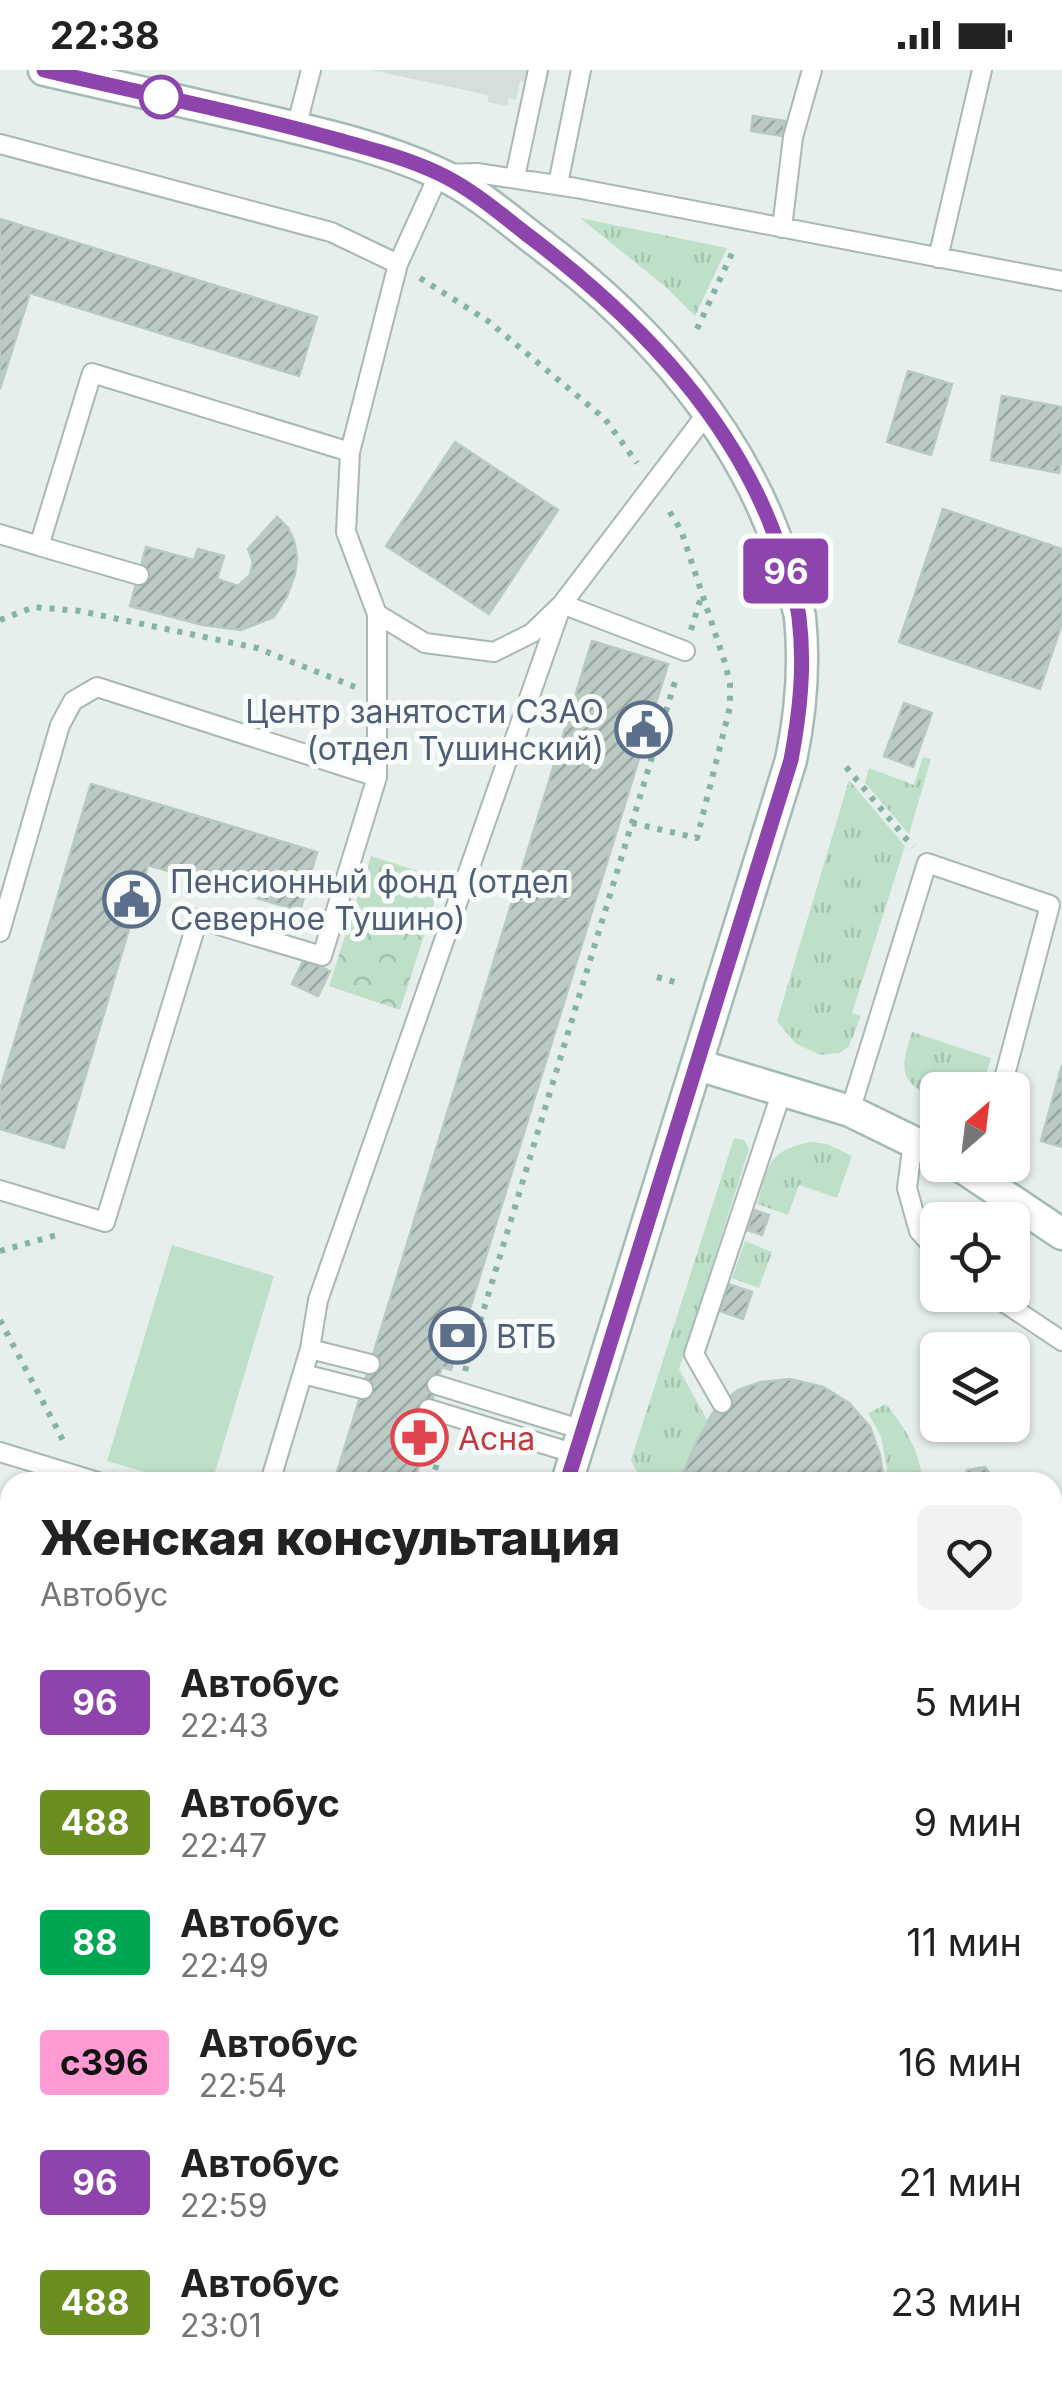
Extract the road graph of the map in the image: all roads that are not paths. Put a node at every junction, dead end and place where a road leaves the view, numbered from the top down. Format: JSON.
{"nodes":[{"id":1,"x":44,"y":70,"type":"edge"},
{"id":2,"x":311,"y":70,"type":"edge"},
{"id":3,"x":538,"y":70,"type":"edge"},
{"id":4,"x":581,"y":70,"type":"edge"},
{"id":5,"x":812,"y":70,"type":"edge"},
{"id":6,"x":982,"y":70,"type":"edge"},
{"id":7,"x":296,"y":128,"type":"junction"},
{"id":8,"x":0,"y":144,"type":"edge"},
{"id":9,"x":439,"y":174,"type":"junction"},
{"id":10,"x":514,"y":177,"type":"junction"},
{"id":11,"x":558,"y":184,"type":"junction"},
{"id":12,"x":782,"y":228,"type":"junction"},
{"id":13,"x":938,"y":258,"type":"junction"},
{"id":14,"x":398,"y":264,"type":"junction"},
{"id":15,"x":1062,"y":281,"type":"edge"},
{"id":16,"x":708,"y":412,"type":"junction"},
{"id":17,"x":350,"y":452,"type":"junction"},
{"id":18,"x":0,"y":534,"type":"edge"},
{"id":19,"x":39,"y":546,"type":"junction"},
{"id":20,"x":138,"y":575,"type":"dead end"},
{"id":21,"x":562,"y":604,"type":"junction"},
{"id":22,"x":377,"y":614,"type":"junction"},
{"id":23,"x":684,"y":651,"type":"dead end"},
{"id":24,"x":377,"y":777,"type":"junction"},
{"id":25,"x":0,"y":932,"type":"edge"},
{"id":26,"x":698,"y":1065,"type":"junction"},
{"id":27,"x":1006,"y":1072,"type":"edge"},
{"id":28,"x":782,"y":1091,"type":"junction"},
{"id":29,"x":850,"y":1111,"type":"junction"},
{"id":30,"x":920,"y":1146,"type":"edge"},
{"id":31,"x":920,"y":1159,"type":"edge"},
{"id":32,"x":988,"y":1182,"type":"edge"},
{"id":33,"x":0,"y":1190,"type":"edge"},
{"id":34,"x":920,"y":1232,"type":"edge"},
{"id":35,"x":1062,"y":1234,"type":"edge"},
{"id":36,"x":1018,"y":1312,"type":"edge"},
{"id":37,"x":1062,"y":1341,"type":"edge"},
{"id":38,"x":310,"y":1349,"type":"junction"},
{"id":39,"x":370,"y":1364,"type":"dead end"},
{"id":40,"x":303,"y":1374,"type":"junction"},
{"id":41,"x":437,"y":1385,"type":"dead end"},
{"id":42,"x":363,"y":1389,"type":"dead end"},
{"id":43,"x":722,"y":1403,"type":"dead end"},
{"id":44,"x":429,"y":1409,"type":"dead end"},
{"id":45,"x":0,"y":1452,"type":"edge"},
{"id":46,"x":576,"y":1455,"type":"edge"},
{"id":47,"x":64,"y":1472,"type":"edge"},
{"id":48,"x":273,"y":1472,"type":"edge"}],
"edges":[{"from":1,"to":7,"type":"main road"},
{"from":2,"to":7,"type":"lane"},
{"from":3,"to":10,"type":"lane"},
{"from":4,"to":11,"type":"lane"},
{"from":5,"to":12,"type":"lane"},
{"from":6,"to":13,"type":"lane"},
{"from":7,"to":9,"type":"main road"},
{"from":8,"to":14,"type":"lane"},
{"from":9,"to":10,"type":"lane"},
{"from":9,"to":14,"type":"lane"},
{"from":9,"to":16,"type":"main road"},
{"from":10,"to":11,"type":"lane"},
{"from":11,"to":12,"type":"lane"},
{"from":12,"to":13,"type":"lane"},
{"from":13,"to":15,"type":"lane"},
{"from":14,"to":17,"type":"lane"},
{"from":16,"to":21,"type":"lane"},
{"from":16,"to":26,"type":"main road"},
{"from":17,"to":19,"type":"lane"},
{"from":17,"to":22,"type":"lane"},
{"from":18,"to":19,"type":"lane"},
{"from":19,"to":20,"type":"lane"},
{"from":21,"to":22,"type":"lane"},
{"from":21,"to":23,"type":"lane"},
{"from":21,"to":38,"type":"lane"},
{"from":22,"to":24,"type":"lane"},
{"from":24,"to":25,"type":"lane"},
{"from":24,"to":33,"type":"lane"},
{"from":26,"to":28,"type":"main road"},
{"from":26,"to":46,"type":"main road"},
{"from":27,"to":29,"type":"lane"},
{"from":28,"to":29,"type":"main road"},
{"from":28,"to":43,"type":"lane"},
{"from":29,"to":30,"type":"main road"},
{"from":31,"to":34,"type":"lane"},
{"from":32,"to":35,"type":"main road"},
{"from":36,"to":37,"type":"lane"},
{"from":38,"to":39,"type":"lane"},
{"from":38,"to":40,"type":"lane"},
{"from":40,"to":42,"type":"lane"},
{"from":40,"to":48,"type":"lane"},
{"from":41,"to":46,"type":"lane"},
{"from":44,"to":46,"type":"lane"},
{"from":45,"to":47,"type":"lane"}]}
